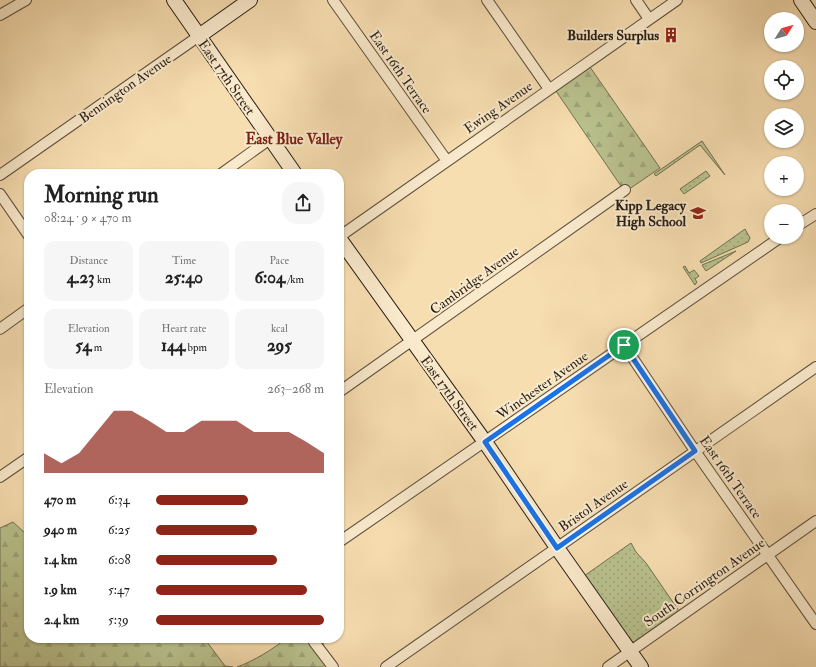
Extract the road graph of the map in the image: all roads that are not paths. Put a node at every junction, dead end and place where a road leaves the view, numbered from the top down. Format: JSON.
{"nodes":[{"id":1,"x":26,"y":0,"type":"edge"},
{"id":2,"x":174,"y":0,"type":"edge"},
{"id":3,"x":250,"y":0,"type":"edge"},
{"id":4,"x":333,"y":0,"type":"edge"},
{"id":5,"x":487,"y":0,"type":"edge"},
{"id":6,"x":636,"y":0,"type":"edge"},
{"id":7,"x":677,"y":0,"type":"edge"},
{"id":8,"x":801,"y":0,"type":"edge"},
{"id":9,"x":0,"y":15,"type":"edge"},
{"id":10,"x":649,"y":19,"type":"junction"},
{"id":11,"x":816,"y":22,"type":"edge"},
{"id":12,"x":199,"y":36,"type":"junction"},
{"id":13,"x":549,"y":89,"type":"junction"},
{"id":14,"x":270,"y":139,"type":"junction"},
{"id":15,"x":447,"y":160,"type":"junction"},
{"id":16,"x":228,"y":169,"type":"edge"},
{"id":17,"x":291,"y":169,"type":"edge"},
{"id":18,"x":0,"y":175,"type":"edge"},
{"id":19,"x":625,"y":190,"type":"dead end"},
{"id":20,"x":0,"y":194,"type":"edge"},
{"id":21,"x":816,"y":214,"type":"edge"},
{"id":22,"x":804,"y":222,"type":"edge"},
{"id":23,"x":24,"y":229,"type":"edge"},
{"id":24,"x":344,"y":234,"type":"edge"},
{"id":25,"x":771,"y":244,"type":"edge"},
{"id":26,"x":344,"y":246,"type":"edge"},
{"id":27,"x":24,"y":311,"type":"edge"},
{"id":28,"x":0,"y":328,"type":"edge"},
{"id":29,"x":413,"y":341,"type":"junction"},
{"id":30,"x":624,"y":345,"type":"junction"},
{"id":31,"x":816,"y":367,"type":"edge"},
{"id":32,"x":344,"y":389,"type":"edge"},
{"id":33,"x":485,"y":442,"type":"junction"},
{"id":34,"x":695,"y":451,"type":"junction"},
{"id":35,"x":24,"y":461,"type":"edge"},
{"id":36,"x":0,"y":477,"type":"edge"},
{"id":37,"x":816,"y":521,"type":"edge"},
{"id":38,"x":344,"y":539,"type":"edge"},
{"id":39,"x":557,"y":548,"type":"junction"},
{"id":40,"x":767,"y":554,"type":"junction"},
{"id":41,"x":816,"y":624,"type":"edge"},
{"id":42,"x":315,"y":643,"type":"edge"},
{"id":43,"x":630,"y":652,"type":"junction"},
{"id":44,"x":333,"y":667,"type":"edge"},
{"id":45,"x":386,"y":667,"type":"edge"},
{"id":46,"x":608,"y":667,"type":"edge"},
{"id":47,"x":641,"y":667,"type":"edge"}],
"edges":[{"from":1,"to":9,"type":"street"},
{"from":2,"to":12,"type":"street","name":"East 17th Street"},
{"from":3,"to":12,"type":"street","name":"Bennington Avenue"},
{"from":4,"to":15,"type":"street","name":"East 16th Terrace"},
{"from":5,"to":13,"type":"street"},
{"from":6,"to":10,"type":"street"},
{"from":7,"to":10,"type":"street","name":"Ewing Avenue"},
{"from":8,"to":11,"type":"street"},
{"from":10,"to":13,"type":"street","name":"Ewing Avenue"},
{"from":12,"to":14,"type":"street","name":"East 17th Street"},
{"from":12,"to":18,"type":"street","name":"Bennington Avenue"},
{"from":13,"to":15,"type":"street","name":"Ewing Avenue"},
{"from":14,"to":16,"type":"street"},
{"from":14,"to":17,"type":"street","name":"East 17th Street"},
{"from":15,"to":24,"type":"street","name":"Ewing Avenue"},
{"from":19,"to":29,"type":"street","name":"Cambridge Avenue"},
{"from":20,"to":23,"type":"street"},
{"from":21,"to":22,"type":"street"},
{"from":25,"to":30,"type":"street","name":"Winchester Avenue"},
{"from":26,"to":29,"type":"street","name":"East 17th Street"},
{"from":27,"to":28,"type":"street"},
{"from":29,"to":32,"type":"street","name":"Cambridge Avenue"},
{"from":29,"to":33,"type":"street","name":"East 17th Street"},
{"from":30,"to":33,"type":"street","name":"Winchester Avenue"},
{"from":30,"to":34,"type":"street","name":"East 16th Terrace"},
{"from":31,"to":34,"type":"street","name":"Bristol Avenue"},
{"from":33,"to":38,"type":"street","name":"Winchester Avenue"},
{"from":33,"to":39,"type":"street","name":"East 17th Street"},
{"from":34,"to":39,"type":"street","name":"Bristol Avenue"},
{"from":34,"to":40,"type":"street","name":"East 16th Terrace"},
{"from":35,"to":36,"type":"street"},
{"from":37,"to":40,"type":"street","name":"South Corrington Avenue"},
{"from":39,"to":43,"type":"street","name":"East 17th Street"},
{"from":39,"to":45,"type":"street","name":"Bristol Avenue"},
{"from":40,"to":41,"type":"street","name":"East 16th Terrace"},
{"from":40,"to":43,"type":"street","name":"South Corrington Avenue"},
{"from":42,"to":44,"type":"street"},
{"from":43,"to":46,"type":"street","name":"South Corrington Avenue"},
{"from":43,"to":47,"type":"street","name":"East 17th Street"}]}
